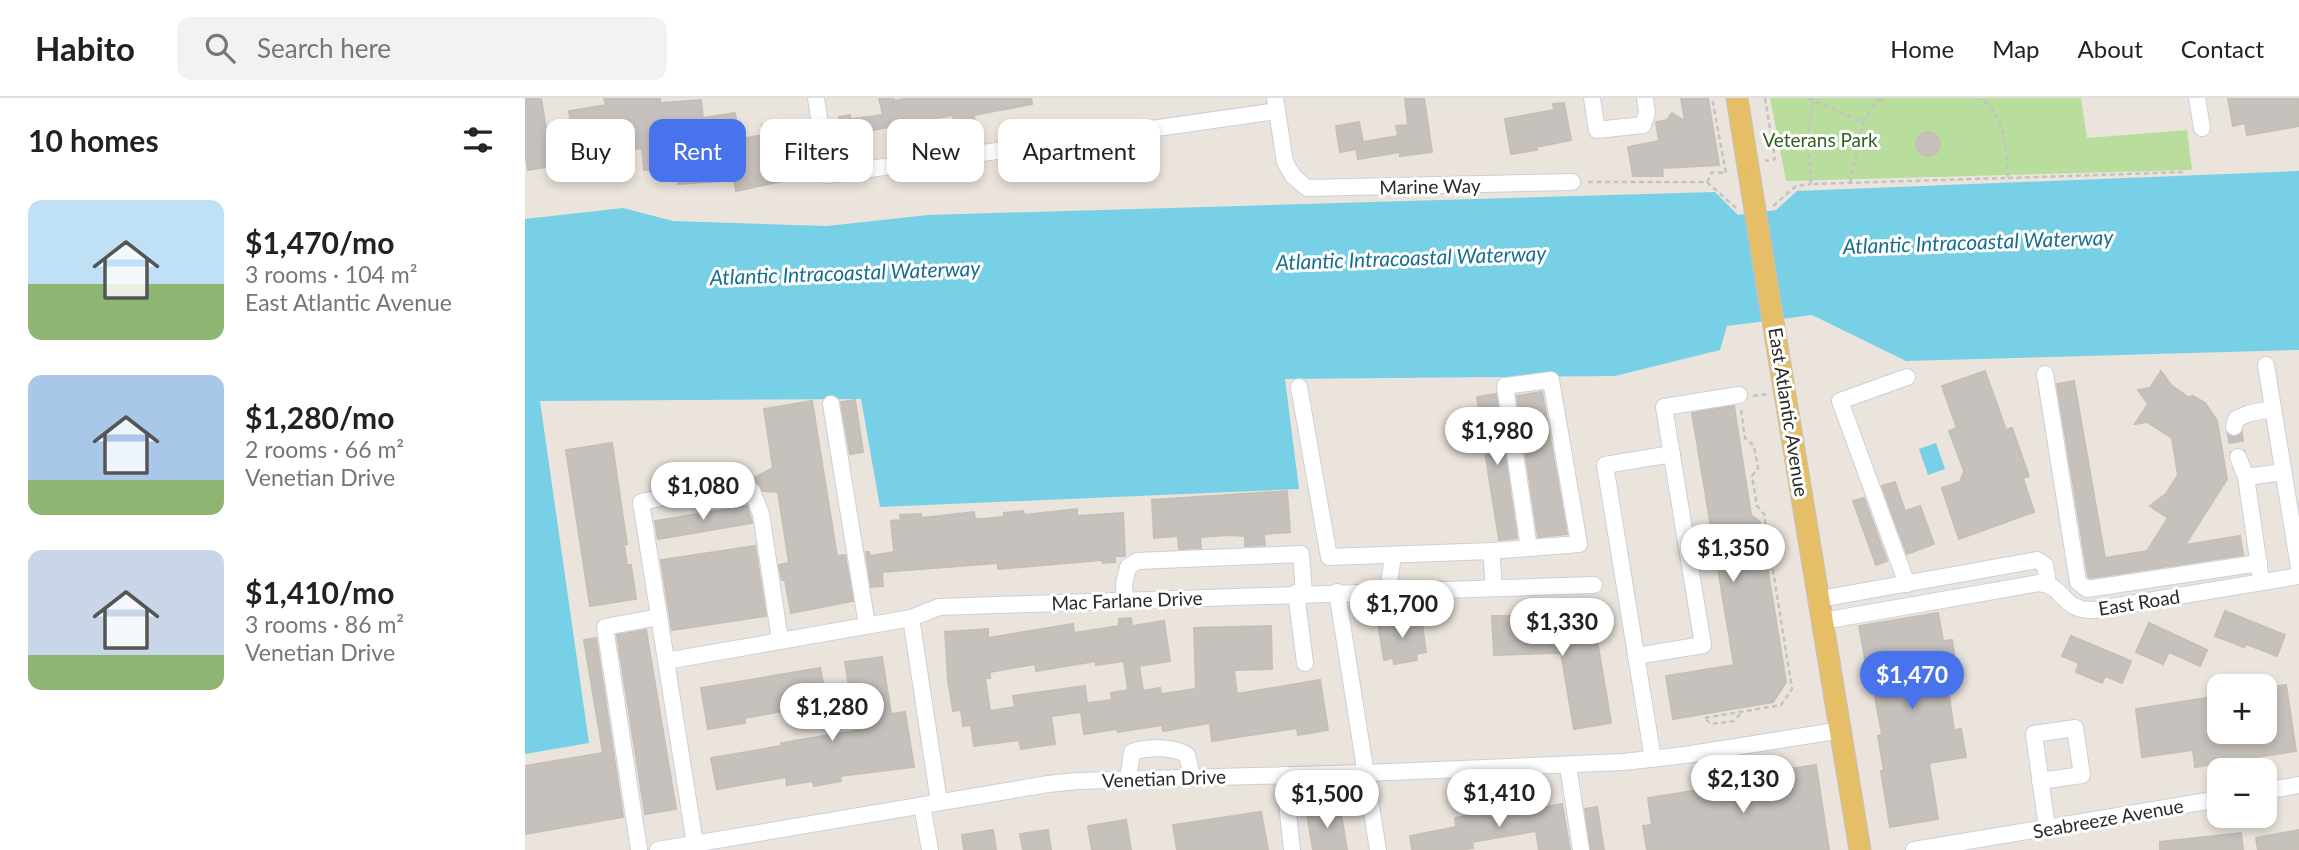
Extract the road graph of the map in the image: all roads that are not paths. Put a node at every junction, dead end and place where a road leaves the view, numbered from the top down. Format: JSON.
{"nodes":[{"id":1,"x":815,"y":98,"type":"edge"},
{"id":2,"x":1592,"y":98,"type":"edge"},
{"id":3,"x":1645,"y":98,"type":"edge"},
{"id":4,"x":1737,"y":98,"type":"edge"},
{"id":5,"x":2197,"y":98,"type":"edge"},
{"id":6,"x":1276,"y":105,"type":"edge"},
{"id":7,"x":2202,"y":128,"type":"dead end"},
{"id":8,"x":1572,"y":182,"type":"road end"},
{"id":9,"x":2266,"y":365,"type":"dead end"},
{"id":10,"x":2045,"y":374,"type":"dead end"},
{"id":11,"x":1907,"y":377,"type":"dead end"},
{"id":12,"x":1299,"y":387,"type":"dead end"},
{"id":13,"x":1743,"y":399,"type":"road end"},
{"id":14,"x":831,"y":404,"type":"dead end"},
{"id":15,"x":2273,"y":409,"type":"junction"},
{"id":16,"x":2234,"y":427,"type":"dead end"},
{"id":17,"x":1672,"y":454,"type":"junction"},
{"id":18,"x":2238,"y":457,"type":"tunnel mouth"},
{"id":19,"x":2283,"y":472,"type":"junction"},
{"id":20,"x":2246,"y":477,"type":"junction"},
{"id":21,"x":2295,"y":515,"type":"edge"},
{"id":22,"x":1529,"y":548,"type":"junction"},
{"id":23,"x":1491,"y":551,"type":"junction"},
{"id":24,"x":1393,"y":555,"type":"junction"},
{"id":25,"x":2259,"y":563,"type":"junction"},
{"id":26,"x":2299,"y":567,"type":"edge"},
{"id":27,"x":2299,"y":576,"type":"edge"},
{"id":28,"x":2262,"y":582,"type":"junction"},
{"id":29,"x":1907,"y":583,"type":"junction"},
{"id":30,"x":2048,"y":584,"type":"junction"},
{"id":31,"x":1594,"y":585,"type":"dead end"},
{"id":32,"x":1494,"y":587,"type":"junction"},
{"id":33,"x":1388,"y":590,"type":"junction"},
{"id":34,"x":1337,"y":592,"type":"junction"},
{"id":35,"x":1300,"y":593,"type":"junction"},
{"id":36,"x":1820,"y":599,"type":"junction"},
{"id":37,"x":1125,"y":600,"type":"junction"},
{"id":38,"x":659,"y":617,"type":"junction"},
{"id":39,"x":911,"y":618,"type":"junction"},
{"id":40,"x":1823,"y":621,"type":"junction"},
{"id":41,"x":867,"y":625,"type":"junction"},
{"id":42,"x":780,"y":640,"type":"junction"},
{"id":43,"x":1636,"y":656,"type":"junction"},
{"id":44,"x":666,"y":660,"type":"junction"},
{"id":45,"x":1305,"y":663,"type":"dead end"},
{"id":46,"x":1842,"y":730,"type":"junction"},
{"id":47,"x":1653,"y":759,"type":"junction"},
{"id":48,"x":1568,"y":765,"type":"junction"},
{"id":49,"x":1366,"y":773,"type":"junction"},
{"id":50,"x":1284,"y":775,"type":"junction"},
{"id":51,"x":1192,"y":778,"type":"junction"},
{"id":52,"x":1128,"y":779,"type":"junction"},
{"id":53,"x":2040,"y":781,"type":"dead end"},
{"id":54,"x":2299,"y":785,"type":"edge"},
{"id":55,"x":2277,"y":789,"type":"edge"},
{"id":56,"x":2207,"y":801,"type":"edge"},
{"id":57,"x":939,"y":802,"type":"junction"},
{"id":58,"x":922,"y":805,"type":"junction"},
{"id":59,"x":2047,"y":828,"type":"junction"},
{"id":60,"x":695,"y":844,"type":"junction"},
{"id":61,"x":1987,"y":844,"type":"edge"},
{"id":62,"x":639,"y":850,"type":"edge"},
{"id":63,"x":658,"y":850,"type":"edge"},
{"id":64,"x":930,"y":850,"type":"edge"},
{"id":65,"x":1292,"y":850,"type":"edge"},
{"id":66,"x":1378,"y":850,"type":"edge"},
{"id":67,"x":1581,"y":850,"type":"edge"},
{"id":68,"x":1860,"y":850,"type":"edge"},
{"id":69,"x":1914,"y":850,"type":"edge"}],
"edges":[{"from":1,"to":6,"type":"street"},
{"from":2,"to":3,"type":"street"},
{"from":4,"to":36,"type":"main road","name":"East Atlantic Avenue","bridge":true},
{"from":5,"to":7,"type":"street"},
{"from":6,"to":8,"type":"street","name":"Marine Way"},
{"from":9,"to":15,"type":"street"},
{"from":10,"to":25,"type":"street"},
{"from":11,"to":29,"type":"street"},
{"from":12,"to":24,"type":"street"},
{"from":13,"to":17,"type":"street"},
{"from":14,"to":41,"type":"street"},
{"from":15,"to":16,"type":"street"},
{"from":15,"to":19,"type":"street"},
{"from":17,"to":43,"type":"street"},
{"from":17,"to":43,"type":"street"},
{"from":18,"to":20,"type":"street"},
{"from":19,"to":20,"type":"street"},
{"from":19,"to":21,"type":"street"},
{"from":20,"to":25,"type":"street"},
{"from":21,"to":26,"type":"street"},
{"from":22,"to":22,"type":"street"},
{"from":22,"to":23,"type":"street"},
{"from":23,"to":24,"type":"street"},
{"from":23,"to":32,"type":"street"},
{"from":24,"to":33,"type":"street"},
{"from":25,"to":28,"type":"street"},
{"from":27,"to":28,"type":"street","name":"East Road"},
{"from":28,"to":30,"type":"street","name":"East Road"},
{"from":29,"to":30,"type":"street","name":"East Road"},
{"from":29,"to":36,"type":"street"},
{"from":30,"to":40,"type":"street"},
{"from":31,"to":32,"type":"street","name":"Mac Farlane Drive"},
{"from":32,"to":33,"type":"street","name":"Mac Farlane Drive"},
{"from":33,"to":34,"type":"street","name":"Mac Farlane Drive"},
{"from":34,"to":35,"type":"street","name":"Mac Farlane Drive"},
{"from":34,"to":49,"type":"street"},
{"from":35,"to":37,"type":"street","name":"Mac Farlane Drive"},
{"from":35,"to":37,"type":"street"},
{"from":35,"to":45,"type":"street"},
{"from":36,"to":40,"type":"main road","name":"East Atlantic Avenue"},
{"from":37,"to":39,"type":"street","name":"Mac Farlane Drive"},
{"from":38,"to":42,"type":"street"},
{"from":38,"to":44,"type":"street"},
{"from":38,"to":62,"type":"street"},
{"from":39,"to":41,"type":"street","name":"Mac Farlane Drive"},
{"from":39,"to":57,"type":"street"},
{"from":40,"to":46,"type":"main road","name":"East Atlantic Avenue"},
{"from":41,"to":42,"type":"street","name":"Mac Farlane Drive"},
{"from":42,"to":44,"type":"street","name":"Mac Farlane Drive"},
{"from":43,"to":47,"type":"street"},
{"from":44,"to":60,"type":"street"},
{"from":46,"to":47,"type":"street","name":"Venetian Drive"},
{"from":46,"to":68,"type":"main road","name":"East Atlantic Avenue"},
{"from":47,"to":48,"type":"street","name":"Venetian Drive"},
{"from":48,"to":49,"type":"street","name":"Venetian Drive"},
{"from":48,"to":67,"type":"street"},
{"from":49,"to":50,"type":"street","name":"Venetian Drive"},
{"from":49,"to":66,"type":"street"},
{"from":50,"to":51,"type":"street","name":"Venetian Drive"},
{"from":50,"to":65,"type":"street"},
{"from":51,"to":52,"type":"street","name":"Venetian Drive"},
{"from":51,"to":52,"type":"street"},
{"from":52,"to":57,"type":"street","name":"Venetian Drive"},
{"from":53,"to":59,"type":"street"},
{"from":54,"to":55,"type":"street"},
{"from":56,"to":59,"type":"street","name":"Seabreeze Avenue"},
{"from":57,"to":58,"type":"street","name":"Venetian Drive"},
{"from":58,"to":60,"type":"street","name":"Venetian Drive"},
{"from":58,"to":64,"type":"street"},
{"from":59,"to":61,"type":"street","name":"Seabreeze Avenue"},
{"from":60,"to":63,"type":"street","name":"Venetian Drive"},
{"from":61,"to":69,"type":"street","name":"Seabreeze Avenue"}]}
